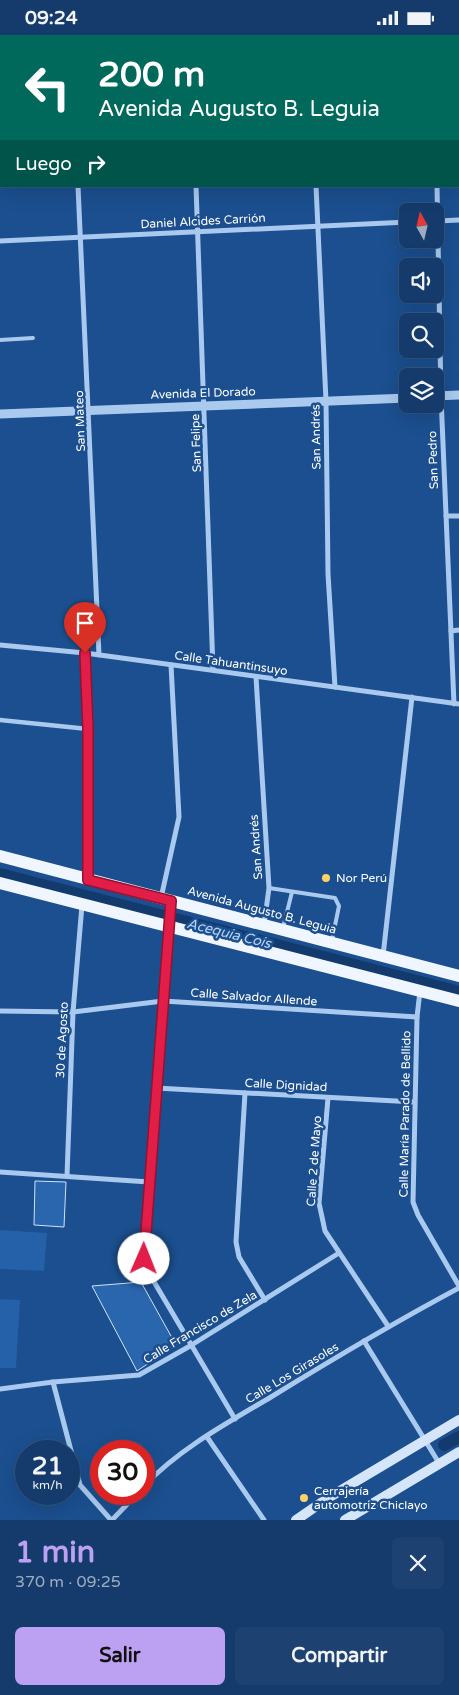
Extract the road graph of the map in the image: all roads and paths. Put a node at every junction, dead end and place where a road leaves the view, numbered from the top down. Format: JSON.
{"nodes":[{"id":1,"x":78,"y":187,"type":"edge"},
{"id":2,"x":196,"y":187,"type":"edge"},
{"id":3,"x":316,"y":187,"type":"edge"},
{"id":4,"x":437,"y":187,"type":"edge"},
{"id":5,"x":437,"y":203,"type":"edge"},
{"id":6,"x":459,"y":220,"type":"edge"},
{"id":7,"x":444,"y":221,"type":"edge"},
{"id":8,"x":399,"y":223,"type":"edge"},
{"id":9,"x":317,"y":226,"type":"junction"},
{"id":10,"x":197,"y":232,"type":"junction"},
{"id":11,"x":81,"y":237,"type":"junction"},
{"id":12,"x":0,"y":241,"type":"edge"},
{"id":13,"x":437,"y":248,"type":"edge"},
{"id":14,"x":33,"y":338,"type":"dead end"},
{"id":15,"x":0,"y":340,"type":"edge"},
{"id":16,"x":438,"y":368,"type":"edge"},
{"id":17,"x":459,"y":395,"type":"edge"},
{"id":18,"x":444,"y":396,"type":"edge"},
{"id":19,"x":399,"y":397,"type":"edge"},
{"id":20,"x":326,"y":401,"type":"junction"},
{"id":21,"x":205,"y":406,"type":"junction"},
{"id":22,"x":89,"y":411,"type":"junction"},
{"id":23,"x":439,"y":413,"type":"edge"},
{"id":24,"x":0,"y":414,"type":"edge"},
{"id":25,"x":459,"y":515,"type":"edge"},
{"id":26,"x":446,"y":516,"type":"junction"},
{"id":27,"x":459,"y":630,"type":"edge"},
{"id":28,"x":451,"y":631,"type":"junction"},
{"id":29,"x":0,"y":645,"type":"edge"},
{"id":30,"x":85,"y":653,"type":"junction"},
{"id":31,"x":99,"y":655,"type":"junction"},
{"id":32,"x":171,"y":665,"type":"junction"},
{"id":33,"x":213,"y":670,"type":"junction"},
{"id":34,"x":256,"y":677,"type":"junction"},
{"id":35,"x":335,"y":687,"type":"junction"},
{"id":36,"x":412,"y":697,"type":"junction"},
{"id":37,"x":456,"y":704,"type":"edge"},
{"id":38,"x":0,"y":719,"type":"edge"},
{"id":39,"x":88,"y":729,"type":"junction"},
{"id":40,"x":0,"y":856,"type":"edge"},
{"id":41,"x":88,"y":880,"type":"junction"},
{"id":42,"x":0,"y":883,"type":"edge"},
{"id":43,"x":269,"y":888,"type":"junction"},
{"id":44,"x":292,"y":892,"type":"junction"},
{"id":45,"x":167,"y":900,"type":"junction"},
{"id":46,"x":82,"y":904,"type":"junction"},
{"id":47,"x":264,"y":925,"type":"junction"},
{"id":48,"x":169,"y":926,"type":"junction"},
{"id":49,"x":282,"y":930,"type":"junction"},
{"id":50,"x":331,"y":943,"type":"junction"},
{"id":51,"x":383,"y":956,"type":"junction"},
{"id":52,"x":459,"y":976,"type":"edge"},
{"id":53,"x":420,"y":991,"type":"junction"},
{"id":54,"x":163,"y":1001,"type":"junction"},
{"id":55,"x":459,"y":1001,"type":"edge"},
{"id":56,"x":0,"y":1011,"type":"edge"},
{"id":57,"x":73,"y":1012,"type":"junction"},
{"id":58,"x":417,"y":1017,"type":"junction"},
{"id":59,"x":156,"y":1088,"type":"junction"},
{"id":60,"x":245,"y":1093,"type":"junction"},
{"id":61,"x":328,"y":1097,"type":"junction"},
{"id":62,"x":414,"y":1102,"type":"junction"},
{"id":63,"x":0,"y":1172,"type":"edge"},
{"id":64,"x":67,"y":1176,"type":"junction"},
{"id":65,"x":149,"y":1183,"type":"junction"},
{"id":66,"x":339,"y":1253,"type":"junction"},
{"id":67,"x":459,"y":1287,"type":"edge"},
{"id":68,"x":265,"y":1300,"type":"junction"},
{"id":69,"x":388,"y":1326,"type":"junction"},
{"id":70,"x":364,"y":1341,"type":"junction"},
{"id":71,"x":190,"y":1346,"type":"junction"},
{"id":72,"x":53,"y":1382,"type":"junction"},
{"id":73,"x":0,"y":1389,"type":"edge"},
{"id":74,"x":235,"y":1419,"type":"junction"},
{"id":75,"x":459,"y":1419,"type":"edge"},
{"id":76,"x":207,"y":1437,"type":"junction"},
{"id":77,"x":425,"y":1439,"type":"junction"},
{"id":78,"x":459,"y":1452,"type":"edge"},
{"id":79,"x":439,"y":1463,"type":"junction"},
{"id":80,"x":155,"y":1475,"type":"edge"},
{"id":81,"x":126,"y":1505,"type":"edge"},
{"id":82,"x":112,"y":1520,"type":"edge"},
{"id":83,"x":264,"y":1520,"type":"edge"},
{"id":84,"x":296,"y":1520,"type":"edge"},
{"id":85,"x":345,"y":1520,"type":"edge"}],
"edges":[{"from":1,"to":11,"type":"street","name":"San Mateo"},
{"from":2,"to":10,"type":"street","name":"San Felipe"},
{"from":3,"to":9,"type":"street","name":"San Andrés"},
{"from":4,"to":5,"type":"street","name":"San Pedro"},
{"from":6,"to":7,"type":"street"},
{"from":8,"to":9,"type":"street","name":"Daniel Alcides Carrión"},
{"from":9,"to":10,"type":"street","name":"Daniel Alcides Carrión"},
{"from":9,"to":20,"type":"street","name":"San Andrés"},
{"from":10,"to":11,"type":"street","name":"Daniel Alcides Carrión"},
{"from":10,"to":21,"type":"street","name":"San Felipe"},
{"from":11,"to":12,"type":"street","name":"Daniel Alcides Carrión"},
{"from":11,"to":22,"type":"street","name":"San Mateo"},
{"from":13,"to":16,"type":"street","name":"San Pedro"},
{"from":14,"to":15,"type":"lane"},
{"from":17,"to":18,"type":"street"},
{"from":19,"to":20,"type":"street","name":"Avenida El Dorado"},
{"from":20,"to":21,"type":"street","name":"Avenida El Dorado"},
{"from":20,"to":35,"type":"street","name":"San Andrés"},
{"from":21,"to":22,"type":"street","name":"Avenida El Dorado"},
{"from":21,"to":33,"type":"street","name":"San Felipe"},
{"from":22,"to":24,"type":"street","name":"Avenida El Dorado"},
{"from":22,"to":31,"type":"street","name":"San Mateo"},
{"from":23,"to":26,"type":"street","name":"San Pedro"},
{"from":25,"to":26,"type":"street"},
{"from":26,"to":28,"type":"street","name":"San Pedro"},
{"from":27,"to":28,"type":"street"},
{"from":28,"to":37,"type":"street","name":"San Pedro"},
{"from":29,"to":30,"type":"street","name":"Calle Tahuantinsuyo"},
{"from":30,"to":31,"type":"street","name":"Calle Tahuantinsuyo"},
{"from":30,"to":39,"type":"street"},
{"from":31,"to":32,"type":"street","name":"Calle Tahuantinsuyo"},
{"from":32,"to":33,"type":"street","name":"Calle Tahuantinsuyo"},
{"from":32,"to":45,"type":"street"},
{"from":33,"to":34,"type":"street","name":"Calle Tahuantinsuyo"},
{"from":34,"to":35,"type":"street","name":"Calle Tahuantinsuyo"},
{"from":34,"to":43,"type":"street","name":"San Andrés"},
{"from":35,"to":36,"type":"street","name":"Calle Tahuantinsuyo"},
{"from":36,"to":37,"type":"street","name":"Calle Tahuantinsuyo"},
{"from":36,"to":51,"type":"street"},
{"from":38,"to":39,"type":"street"},
{"from":39,"to":41,"type":"street"},
{"from":40,"to":41,"type":"main road","name":"Avenida Augusto B. Leguia"},
{"from":41,"to":45,"type":"main road","name":"Avenida Augusto B. Leguia"},
{"from":42,"to":46,"type":"main road"},
{"from":43,"to":44,"type":"lane"},
{"from":43,"to":47,"type":"street","name":"San Andrés"},
{"from":44,"to":49,"type":"lane"},
{"from":44,"to":50,"type":"lane"},
{"from":45,"to":47,"type":"main road","name":"Avenida Augusto B. Leguia"},
{"from":45,"to":48,"type":"street"},
{"from":46,"to":48,"type":"main road"},
{"from":46,"to":57,"type":"street","name":"30 de Agosto"},
{"from":47,"to":49,"type":"main road","name":"Avenida Augusto B. Leguia"},
{"from":48,"to":53,"type":"main road"},
{"from":48,"to":54,"type":"street"},
{"from":49,"to":50,"type":"main road","name":"Avenida Augusto B. Leguia"},
{"from":50,"to":51,"type":"main road","name":"Avenida Augusto B. Leguia"},
{"from":51,"to":52,"type":"main road","name":"Avenida Augusto B. Leguia"},
{"from":53,"to":55,"type":"main road"},
{"from":53,"to":58,"type":"street","name":"Calle María Parado de Bellido"},
{"from":54,"to":57,"type":"street","name":"Calle Salvador Allende"},
{"from":54,"to":58,"type":"street","name":"Calle Salvador Allende"},
{"from":54,"to":59,"type":"street"},
{"from":56,"to":57,"type":"street","name":"Calle Salvador Allende"},
{"from":57,"to":64,"type":"street","name":"30 de Agosto"},
{"from":58,"to":62,"type":"street","name":"Calle María Parado de Bellido"},
{"from":59,"to":60,"type":"street","name":"Calle Dignidad"},
{"from":59,"to":65,"type":"street"},
{"from":60,"to":61,"type":"street","name":"Calle Dignidad"},
{"from":60,"to":68,"type":"street"},
{"from":61,"to":62,"type":"street","name":"Calle Dignidad"},
{"from":61,"to":66,"type":"street","name":"Calle 2 de Mayo"},
{"from":62,"to":67,"type":"street","name":"Calle María Parado de Bellido"},
{"from":63,"to":64,"type":"street"},
{"from":64,"to":65,"type":"street"},
{"from":65,"to":71,"type":"street"},
{"from":66,"to":68,"type":"street","name":"Calle Francisco de Zela"},
{"from":66,"to":69,"type":"street","name":"Calle 2 de Mayo"},
{"from":67,"to":69,"type":"street","name":"Calle Los Girasoles"},
{"from":68,"to":71,"type":"street","name":"Calle Francisco de Zela"},
{"from":69,"to":70,"type":"street","name":"Calle Los Girasoles"},
{"from":70,"to":74,"type":"street","name":"Calle Los Girasoles"},
{"from":70,"to":77,"type":"street"},
{"from":71,"to":72,"type":"street","name":"Calle Francisco de Zela"},
{"from":71,"to":74,"type":"street"},
{"from":72,"to":73,"type":"street","name":"Calle Francisco de Zela"},
{"from":72,"to":82,"type":"street"},
{"from":74,"to":76,"type":"street","name":"Calle Los Girasoles"},
{"from":75,"to":77,"type":"main road"},
{"from":76,"to":80,"type":"street","name":"Calle Los Girasoles"},
{"from":76,"to":83,"type":"street"},
{"from":77,"to":79,"type":"street"},
{"from":77,"to":84,"type":"main road"},
{"from":78,"to":79,"type":"main road"},
{"from":79,"to":85,"type":"main road"},
{"from":81,"to":82,"type":"street"}]}
